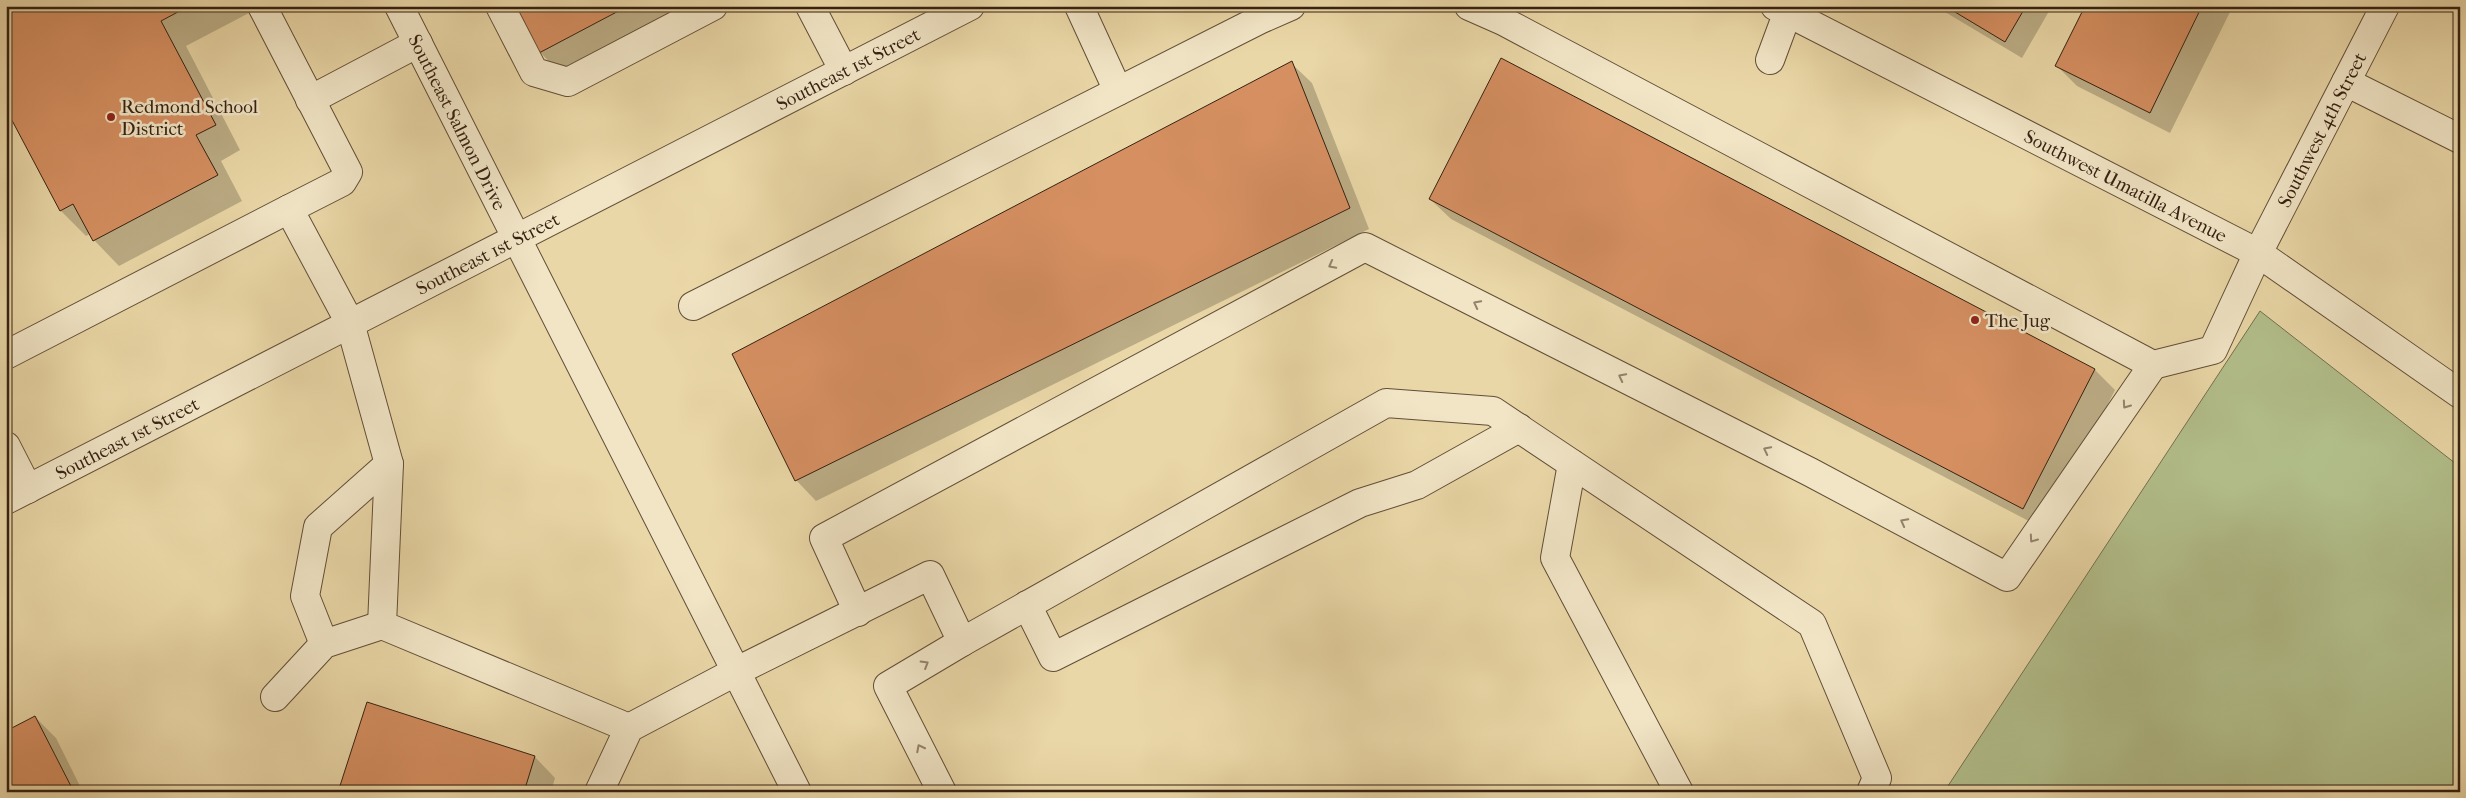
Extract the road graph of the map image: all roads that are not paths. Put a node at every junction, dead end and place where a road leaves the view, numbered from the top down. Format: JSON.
{"nodes":[{"id":1,"x":262,"y":6,"type":"edge"},
{"id":2,"x":399,"y":6,"type":"edge"},
{"id":3,"x":500,"y":6,"type":"edge"},
{"id":4,"x":713,"y":6,"type":"edge"},
{"id":5,"x":810,"y":6,"type":"edge"},
{"id":6,"x":970,"y":6,"type":"edge"},
{"id":7,"x":1079,"y":6,"type":"edge"},
{"id":8,"x":1291,"y":6,"type":"edge"},
{"id":9,"x":1469,"y":6,"type":"edge"},
{"id":10,"x":1775,"y":6,"type":"edge"},
{"id":11,"x":1790,"y":6,"type":"edge"},
{"id":12,"x":2385,"y":6,"type":"edge"},
{"id":13,"x":418,"y":43,"type":"junction"},
{"id":14,"x":1770,"y":60,"type":"dead end"},
{"id":15,"x":844,"y":71,"type":"junction"},
{"id":16,"x":2346,"y":82,"type":"junction"},
{"id":17,"x":1118,"y":91,"type":"junction"},
{"id":18,"x":310,"y":100,"type":"junction"},
{"id":19,"x":2460,"y":139,"type":"edge"},
{"id":20,"x":290,"y":209,"type":"junction"},
{"id":21,"x":518,"y":237,"type":"junction"},
{"id":22,"x":2258,"y":253,"type":"junction"},
{"id":23,"x":693,"y":306,"type":"dead end"},
{"id":24,"x":350,"y":323,"type":"junction"},
{"id":25,"x":6,"y":355,"type":"edge"},
{"id":26,"x":2153,"y":365,"type":"junction"},
{"id":27,"x":2458,"y":388,"type":"edge"},
{"id":28,"x":1519,"y":428,"type":"junction"},
{"id":29,"x":6,"y":446,"type":"edge"},
{"id":30,"x":389,"y":464,"type":"junction"},
{"id":31,"x":1572,"y":464,"type":"junction"},
{"id":32,"x":17,"y":494,"type":"edge"},
{"id":33,"x":1027,"y":605,"type":"junction"},
{"id":34,"x":858,"y":612,"type":"junction"},
{"id":35,"x":382,"y":625,"type":"junction"},
{"id":36,"x":962,"y":642,"type":"junction"},
{"id":37,"x":324,"y":644,"type":"junction"},
{"id":38,"x":737,"y":671,"type":"junction"},
{"id":39,"x":275,"y":697,"type":"dead end"},
{"id":40,"x":629,"y":728,"type":"junction"},
{"id":41,"x":599,"y":792,"type":"edge"},
{"id":42,"x":798,"y":792,"type":"edge"},
{"id":43,"x":942,"y":792,"type":"edge"},
{"id":44,"x":1679,"y":792,"type":"edge"},
{"id":45,"x":1871,"y":792,"type":"edge"}],
"edges":[{"from":1,"to":18,"type":"street"},
{"from":2,"to":13,"type":"street","name":"Southeast Salmon Drive"},
{"from":3,"to":4,"type":"street"},
{"from":5,"to":15,"type":"street"},
{"from":6,"to":15,"type":"street","name":"Southeast 1st Street"},
{"from":7,"to":17,"type":"street"},
{"from":8,"to":17,"type":"street"},
{"from":9,"to":26,"type":"street"},
{"from":10,"to":22,"type":"street","name":"Southwest Umatilla Avenue"},
{"from":11,"to":14,"type":"street"},
{"from":12,"to":16,"type":"street","name":"Southwest 4th Street"},
{"from":13,"to":18,"type":"street"},
{"from":13,"to":21,"type":"street","name":"Southeast Salmon Drive"},
{"from":15,"to":21,"type":"street","name":"Southeast 1st Street"},
{"from":16,"to":19,"type":"street"},
{"from":16,"to":22,"type":"street","name":"Southwest 4th Street"},
{"from":17,"to":23,"type":"street"},
{"from":18,"to":20,"type":"street"},
{"from":20,"to":24,"type":"street"},
{"from":20,"to":25,"type":"street"},
{"from":21,"to":24,"type":"street","name":"Southeast 1st Street"},
{"from":21,"to":38,"type":"street","name":"Southeast Salmon Drive"},
{"from":22,"to":26,"type":"street","name":"Southwest 4th Street"},
{"from":22,"to":27,"type":"street","name":"Southwest Umatilla Avenue"},
{"from":24,"to":30,"type":"street"},
{"from":24,"to":32,"type":"street","name":"Southeast 1st Street"},
{"from":26,"to":34,"type":"street","one_way":true},
{"from":28,"to":31,"type":"street"},
{"from":28,"to":33,"type":"street"},
{"from":28,"to":33,"type":"street"},
{"from":29,"to":32,"type":"street"},
{"from":30,"to":35,"type":"street"},
{"from":30,"to":37,"type":"street"},
{"from":31,"to":44,"type":"street"},
{"from":31,"to":45,"type":"street"},
{"from":33,"to":36,"type":"street"},
{"from":34,"to":36,"type":"street"},
{"from":34,"to":38,"type":"street"},
{"from":35,"to":37,"type":"street"},
{"from":35,"to":40,"type":"street"},
{"from":43,"to":36,"type":"street","one_way":true},
{"from":37,"to":39,"type":"street"},
{"from":38,"to":40,"type":"street"},
{"from":38,"to":42,"type":"street","name":"Southeast Salmon Drive"},
{"from":40,"to":41,"type":"street"}]}
